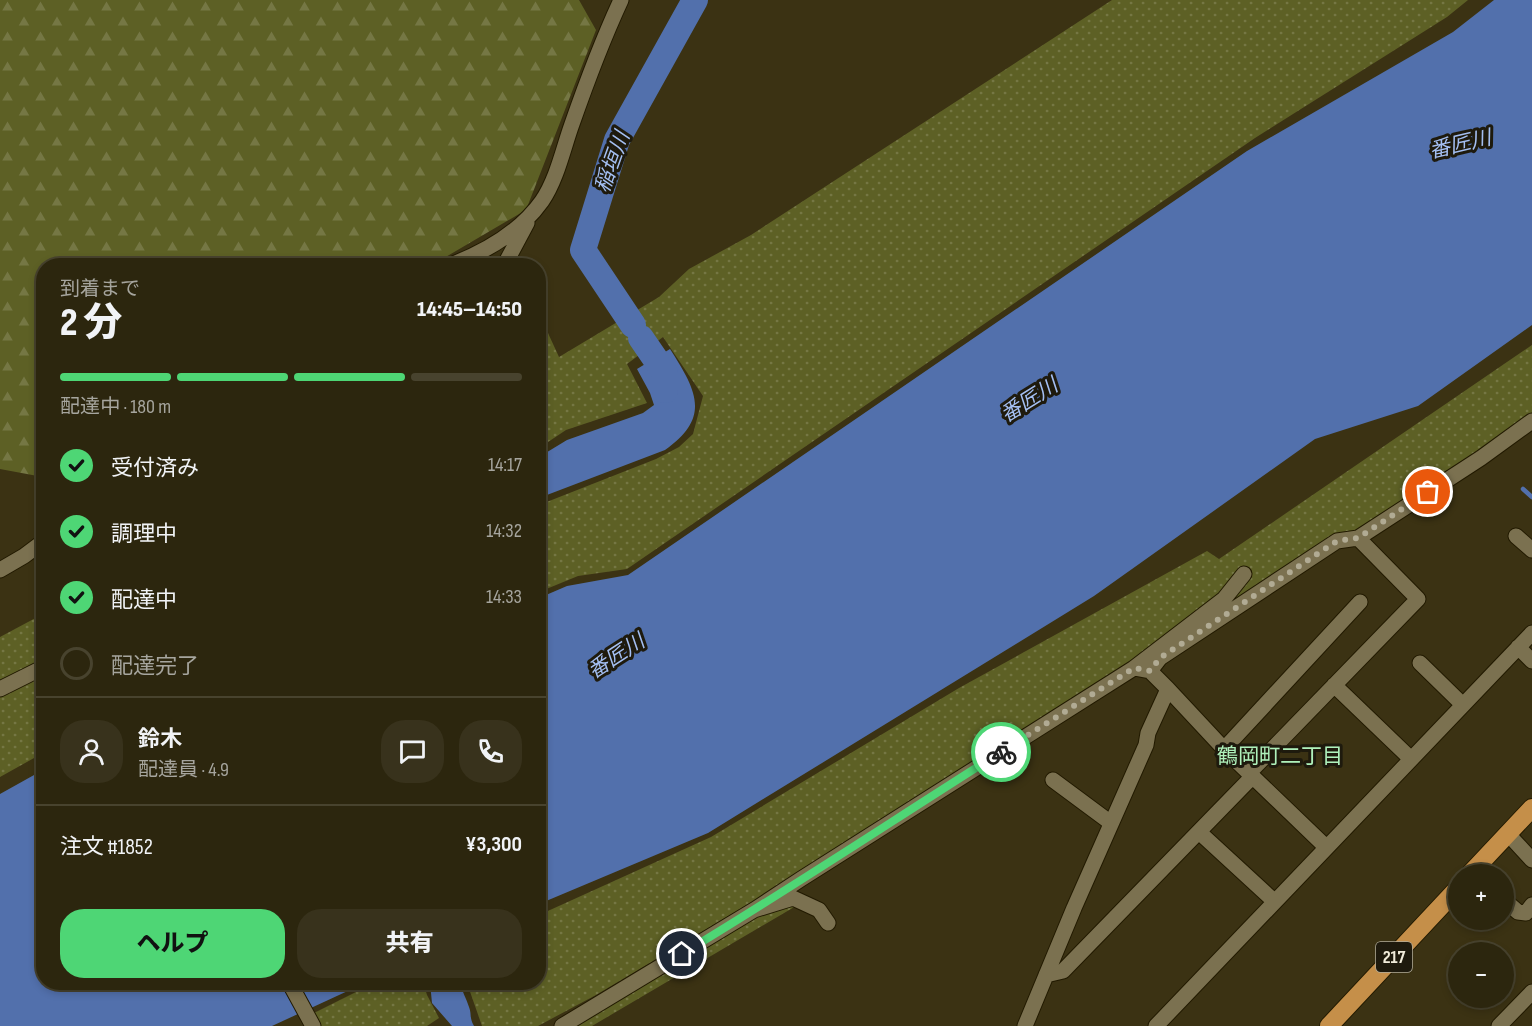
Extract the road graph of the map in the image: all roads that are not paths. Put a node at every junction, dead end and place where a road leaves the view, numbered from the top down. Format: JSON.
{"nodes":[{"id":1,"x":621,"y":0,"type":"edge"},
{"id":2,"x":533,"y":212,"type":"junction"},
{"id":3,"x":466,"y":258,"type":"edge"},
{"id":4,"x":508,"y":258,"type":"edge"},
{"id":5,"x":1532,"y":421,"type":"edge"},
{"id":6,"x":1516,"y":536,"type":"dead end"},
{"id":7,"x":1358,"y":538,"type":"junction"},
{"id":8,"x":36,"y":547,"type":"edge"},
{"id":9,"x":1532,"y":550,"type":"edge"},
{"id":10,"x":0,"y":570,"type":"edge"},
{"id":11,"x":1244,"y":574,"type":"dead end"},
{"id":12,"x":1360,"y":602,"type":"dead end"},
{"id":13,"x":1532,"y":633,"type":"edge"},
{"id":14,"x":1518,"y":647,"type":"junction"},
{"id":15,"x":1532,"y":661,"type":"edge"},
{"id":16,"x":1420,"y":663,"type":"dead end"},
{"id":17,"x":1134,"y":668,"type":"junction"},
{"id":18,"x":36,"y":671,"type":"edge"},
{"id":19,"x":1150,"y":671,"type":"junction"},
{"id":20,"x":1334,"y":685,"type":"junction"},
{"id":21,"x":0,"y":689,"type":"edge"},
{"id":22,"x":1168,"y":689,"type":"junction"},
{"id":23,"x":1463,"y":705,"type":"junction"},
{"id":24,"x":1224,"y":749,"type":"junction"},
{"id":25,"x":1411,"y":759,"type":"junction"},
{"id":26,"x":1251,"y":775,"type":"junction"},
{"id":27,"x":1053,"y":780,"type":"dead end"},
{"id":28,"x":1532,"y":808,"type":"edge"},
{"id":29,"x":1111,"y":824,"type":"junction"},
{"id":30,"x":1199,"y":832,"type":"junction"},
{"id":31,"x":1508,"y":834,"type":"junction"},
{"id":32,"x":1326,"y":847,"type":"junction"},
{"id":33,"x":1531,"y":859,"type":"edge"},
{"id":34,"x":1482,"y":864,"type":"edge"},
{"id":35,"x":1448,"y":899,"type":"edge"},
{"id":36,"x":1274,"y":901,"type":"junction"},
{"id":37,"x":1532,"y":905,"type":"edge"},
{"id":38,"x":1514,"y":909,"type":"edge"},
{"id":39,"x":754,"y":910,"type":"junction"},
{"id":40,"x":828,"y":923,"type":"dead end"},
{"id":41,"x":1046,"y":975,"type":"junction"},
{"id":42,"x":293,"y":990,"type":"edge"},
{"id":43,"x":1532,"y":992,"type":"edge"},
{"id":44,"x":1504,"y":1024,"type":"edge"},
{"id":45,"x":313,"y":1026,"type":"edge"},
{"id":46,"x":562,"y":1026,"type":"edge"},
{"id":47,"x":1025,"y":1026,"type":"edge"},
{"id":48,"x":1156,"y":1026,"type":"edge"},
{"id":49,"x":1329,"y":1026,"type":"edge"}],
"edges":[{"from":1,"to":2,"type":"street"},
{"from":2,"to":3,"type":"street"},
{"from":2,"to":4,"type":"street"},
{"from":5,"to":7,"type":"street"},
{"from":6,"to":9,"type":"street"},
{"from":7,"to":19,"type":"street"},
{"from":7,"to":20,"type":"street"},
{"from":8,"to":10,"type":"street"},
{"from":11,"to":17,"type":"street"},
{"from":12,"to":24,"type":"street"},
{"from":13,"to":14,"type":"street"},
{"from":14,"to":15,"type":"street"},
{"from":14,"to":23,"type":"street"},
{"from":16,"to":23,"type":"street"},
{"from":17,"to":19,"type":"street"},
{"from":17,"to":39,"type":"street"},
{"from":18,"to":21,"type":"street"},
{"from":19,"to":22,"type":"street"},
{"from":20,"to":25,"type":"street"},
{"from":20,"to":26,"type":"street"},
{"from":22,"to":24,"type":"street"},
{"from":22,"to":29,"type":"street"},
{"from":23,"to":25,"type":"street"},
{"from":24,"to":26,"type":"street"},
{"from":25,"to":32,"type":"street"},
{"from":26,"to":30,"type":"street"},
{"from":26,"to":32,"type":"street"},
{"from":27,"to":29,"type":"street"},
{"from":28,"to":31,"type":"highway"},
{"from":29,"to":41,"type":"street"},
{"from":30,"to":36,"type":"street"},
{"from":30,"to":41,"type":"street"},
{"from":31,"to":33,"type":"street"},
{"from":31,"to":34,"type":"highway"},
{"from":32,"to":36,"type":"street"},
{"from":35,"to":49,"type":"highway","number":"217"},
{"from":36,"to":48,"type":"street"},
{"from":37,"to":38,"type":"street"},
{"from":39,"to":40,"type":"street"},
{"from":39,"to":46,"type":"street"},
{"from":41,"to":47,"type":"street"},
{"from":42,"to":45,"type":"street"},
{"from":43,"to":44,"type":"street"}]}
